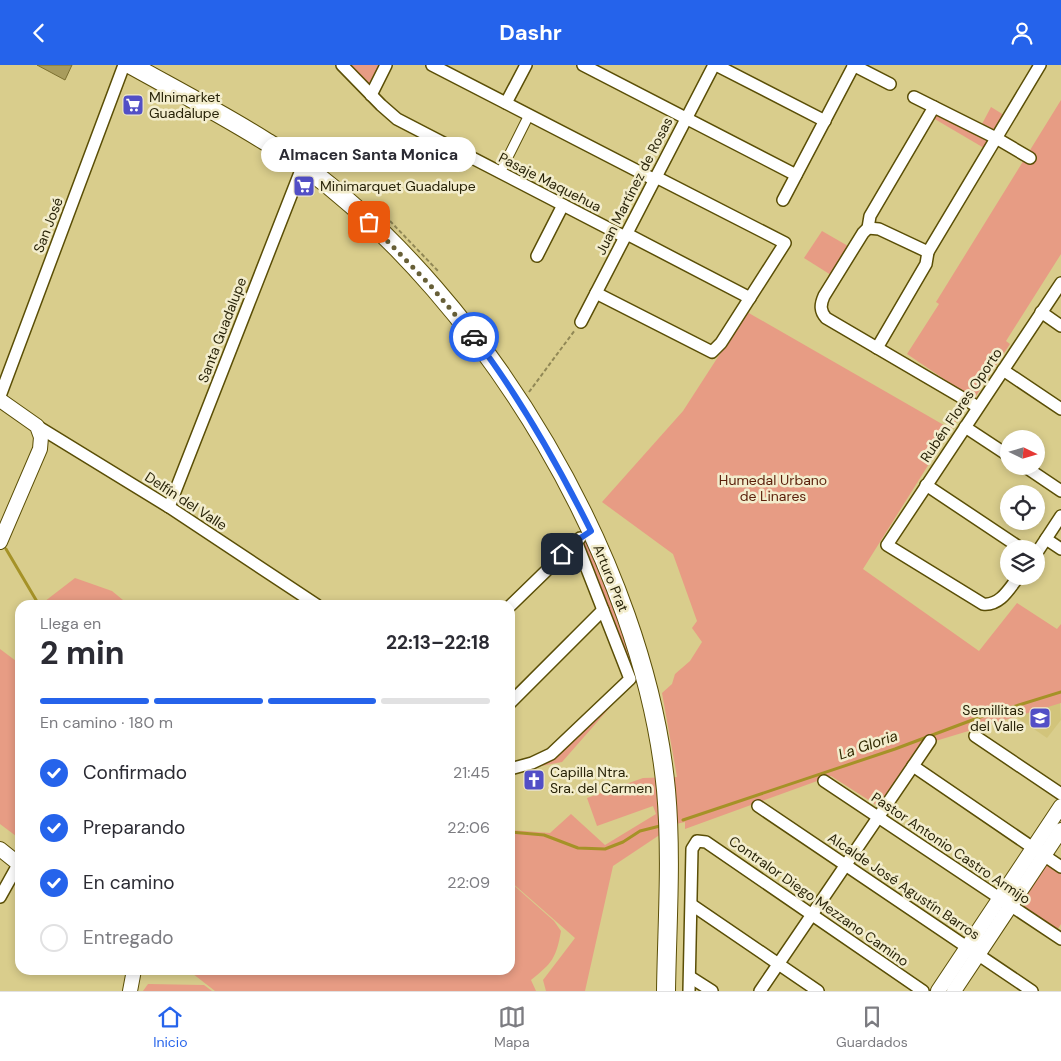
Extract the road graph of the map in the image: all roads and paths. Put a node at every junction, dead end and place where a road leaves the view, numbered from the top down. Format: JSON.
{"nodes":[{"id":1,"x":124,"y":65,"type":"edge"},
{"id":2,"x":131,"y":65,"type":"edge"},
{"id":3,"x":342,"y":65,"type":"edge"},
{"id":4,"x":386,"y":65,"type":"edge"},
{"id":5,"x":432,"y":65,"type":"edge"},
{"id":6,"x":526,"y":65,"type":"edge"},
{"id":7,"x":583,"y":65,"type":"edge"},
{"id":8,"x":715,"y":65,"type":"edge"},
{"id":9,"x":854,"y":65,"type":"edge"},
{"id":10,"x":1040,"y":65,"type":"edge"},
{"id":11,"x":454,"y":70,"type":"edge"},
{"id":12,"x":890,"y":84,"type":"dead end"},
{"id":13,"x":371,"y":95,"type":"junction"},
{"id":14,"x":914,"y":97,"type":"dead end"},
{"id":15,"x":506,"y":103,"type":"junction"},
{"id":16,"x":934,"y":107,"type":"junction"},
{"id":17,"x":529,"y":115,"type":"junction"},
{"id":18,"x":687,"y":118,"type":"junction"},
{"id":19,"x":824,"y":121,"type":"junction"},
{"id":20,"x":996,"y":138,"type":"junction"},
{"id":21,"x":1030,"y":158,"type":"dead end"},
{"id":22,"x":303,"y":165,"type":"junction"},
{"id":23,"x":500,"y":173,"type":"junction"},
{"id":24,"x":796,"y":175,"type":"junction"},
{"id":25,"x":656,"y":178,"type":"junction"},
{"id":26,"x":783,"y":200,"type":"dead end"},
{"id":27,"x":563,"y":205,"type":"junction"},
{"id":28,"x":388,"y":219,"type":"dead end"},
{"id":29,"x":868,"y":228,"type":"junction"},
{"id":30,"x":626,"y":236,"type":"junction"},
{"id":31,"x":928,"y":252,"type":"junction"},
{"id":32,"x":537,"y":256,"type":"dead end"},
{"id":33,"x":443,"y":277,"type":"dead end"},
{"id":34,"x":1061,"y":283,"type":"edge"},
{"id":35,"x":596,"y":293,"type":"junction"},
{"id":36,"x":750,"y":298,"type":"junction"},
{"id":37,"x":1041,"y":312,"type":"junction"},
{"id":38,"x":581,"y":322,"type":"joint"},
{"id":39,"x":1061,"y":326,"type":"edge"},
{"id":40,"x":877,"y":348,"type":"junction"},
{"id":41,"x":1003,"y":370,"type":"junction"},
{"id":42,"x":0,"y":396,"type":"edge"},
{"id":43,"x":526,"y":396,"type":"dead end"},
{"id":44,"x":0,"y":400,"type":"edge"},
{"id":45,"x":978,"y":407,"type":"junction"},
{"id":46,"x":1061,"y":409,"type":"edge"},
{"id":47,"x":37,"y":425,"type":"junction"},
{"id":48,"x":965,"y":427,"type":"junction"},
{"id":49,"x":1000,"y":450,"type":"edge"},
{"id":50,"x":1037,"y":475,"type":"edge"},
{"id":51,"x":926,"y":485,"type":"junction"},
{"id":52,"x":1061,"y":491,"type":"edge"},
{"id":53,"x":169,"y":507,"type":"junction"},
{"id":54,"x":1061,"y":516,"type":"edge"},
{"id":55,"x":591,"y":531,"type":"junction"},
{"id":56,"x":1046,"y":539,"type":"joint"},
{"id":57,"x":1008,"y":540,"type":"edge"},
{"id":58,"x":576,"y":541,"type":"junction"},
{"id":59,"x":0,"y":542,"type":"edge"},
{"id":60,"x":1061,"y":549,"type":"edge"},
{"id":61,"x":1011,"y":585,"type":"edge"},
{"id":62,"x":309,"y":600,"type":"edge"},
{"id":63,"x":515,"y":601,"type":"edge"},
{"id":64,"x":603,"y":610,"type":"junction"},
{"id":65,"x":515,"y":698,"type":"edge"},
{"id":66,"x":975,"y":736,"type":"dead end"},
{"id":67,"x":930,"y":741,"type":"dead end"},
{"id":68,"x":913,"y":766,"type":"junction"},
{"id":69,"x":515,"y":768,"type":"edge"},
{"id":70,"x":824,"y":781,"type":"dead end"},
{"id":71,"x":1061,"y":794,"type":"edge"},
{"id":72,"x":758,"y":805,"type":"dead end"},
{"id":73,"x":1061,"y":806,"type":"edge"},
{"id":74,"x":878,"y":817,"type":"junction"},
{"id":75,"x":1061,"y":830,"type":"edge"},
{"id":76,"x":0,"y":849,"type":"edge"},
{"id":77,"x":1039,"y":852,"type":"junction"},
{"id":78,"x":15,"y":861,"type":"edge"},
{"id":79,"x":846,"y":865,"type":"junction"},
{"id":80,"x":1061,"y":867,"type":"edge"},
{"id":81,"x":15,"y":871,"type":"edge"},
{"id":82,"x":0,"y":897,"type":"edge"},
{"id":83,"x":1005,"y":902,"type":"junction"},
{"id":84,"x":692,"y":905,"type":"junction"},
{"id":85,"x":812,"y":915,"type":"junction"},
{"id":86,"x":1061,"y":939,"type":"edge"},
{"id":87,"x":972,"y":951,"type":"junction"},
{"id":88,"x":779,"y":964,"type":"junction"},
{"id":89,"x":133,"y":975,"type":"edge"},
{"id":90,"x":690,"y":977,"type":"junction"},
{"id":91,"x":130,"y":991,"type":"edge"},
{"id":92,"x":666,"y":991,"type":"edge"},
{"id":93,"x":689,"y":991,"type":"edge"},
{"id":94,"x":712,"y":991,"type":"edge"},
{"id":95,"x":760,"y":991,"type":"edge"},
{"id":96,"x":818,"y":991,"type":"edge"},
{"id":97,"x":923,"y":991,"type":"edge"},
{"id":98,"x":938,"y":991,"type":"edge"},
{"id":99,"x":954,"y":991,"type":"edge"},
{"id":100,"x":1032,"y":991,"type":"edge"}],
"edges":[{"from":1,"to":42,"type":"street","name":"San José"},
{"from":2,"to":22,"type":"main road","name":"Arturo Prat"},
{"from":3,"to":13,"type":"street","name":"Pasaje Maquehua"},
{"from":4,"to":13,"type":"street"},
{"from":5,"to":11,"type":"street"},
{"from":6,"to":15,"type":"street"},
{"from":7,"to":18,"type":"street"},
{"from":8,"to":18,"type":"street","name":"Juan Martínez de Rosas"},
{"from":8,"to":19,"type":"street"},
{"from":9,"to":12,"type":"street"},
{"from":9,"to":19,"type":"street"},
{"from":10,"to":20,"type":"street"},
{"from":11,"to":15,"type":"street"},
{"from":13,"to":23,"type":"street","name":"Pasaje Maquehua"},
{"from":14,"to":16,"type":"street"},
{"from":15,"to":17,"type":"street"},
{"from":16,"to":20,"type":"street"},
{"from":16,"to":29,"type":"street"},
{"from":17,"to":23,"type":"street"},
{"from":17,"to":25,"type":"street"},
{"from":18,"to":24,"type":"street"},
{"from":18,"to":25,"type":"street","name":"Juan Martínez de Rosas"},
{"from":19,"to":24,"type":"street"},
{"from":20,"to":21,"type":"street"},
{"from":20,"to":31,"type":"street"},
{"from":22,"to":53,"type":"street","name":"Santa Guadalupe"},
{"from":22,"to":55,"type":"main road","name":"Arturo Prat"},
{"from":23,"to":27,"type":"street","name":"Pasaje Maquehua"},
{"from":24,"to":26,"type":"street"},
{"from":25,"to":30,"type":"street","name":"Juan Martínez de Rosas"},
{"from":25,"to":36,"type":"street"},
{"from":27,"to":30,"type":"street","name":"Pasaje Maquehua"},
{"from":27,"to":32,"type":"street"},
{"from":28,"to":33,"type":"path"},
{"from":29,"to":31,"type":"street"},
{"from":29,"to":40,"type":"street"},
{"from":30,"to":35,"type":"street","name":"Juan Martínez de Rosas"},
{"from":30,"to":36,"type":"street","name":"Pasaje Maquehua"},
{"from":31,"to":40,"type":"street"},
{"from":34,"to":37,"type":"street","name":"Rubén Flores Oporto"},
{"from":35,"to":36,"type":"street"},
{"from":35,"to":38,"type":"street","name":"Juan Martínez de Rosas"},
{"from":37,"to":39,"type":"street"},
{"from":37,"to":41,"type":"street","name":"Rubén Flores Oporto"},
{"from":38,"to":43,"type":"path"},
{"from":40,"to":45,"type":"street"},
{"from":41,"to":45,"type":"street","name":"Rubén Flores Oporto"},
{"from":41,"to":46,"type":"street"},
{"from":44,"to":47,"type":"street"},
{"from":45,"to":48,"type":"street","name":"Rubén Flores Oporto"},
{"from":47,"to":53,"type":"street","name":"Delfín del Valle"},
{"from":47,"to":59,"type":"street"},
{"from":48,"to":49,"type":"street"},
{"from":48,"to":51,"type":"street","name":"Rubén Flores Oporto"},
{"from":50,"to":52,"type":"street"},
{"from":51,"to":57,"type":"street"},
{"from":51,"to":61,"type":"street","name":"Rubén Flores Oporto"},
{"from":53,"to":62,"type":"street","name":"Delfín del Valle"},
{"from":54,"to":56,"type":"street"},
{"from":55,"to":58,"type":"street"},
{"from":55,"to":92,"type":"main road","name":"Arturo Prat"},
{"from":56,"to":60,"type":"street"},
{"from":58,"to":63,"type":"street"},
{"from":58,"to":64,"type":"street","name":"Arturo Prat"},
{"from":64,"to":65,"type":"street"},
{"from":64,"to":69,"type":"street","name":"Arturo Prat"},
{"from":66,"to":71,"type":"street"},
{"from":67,"to":68,"type":"street"},
{"from":68,"to":74,"type":"street"},
{"from":68,"to":77,"type":"street"},
{"from":70,"to":74,"type":"street","name":"Pastor Antonio Castro Armijo"},
{"from":72,"to":79,"type":"street","name":"Alcalde José Agustín Barros"},
{"from":73,"to":77,"type":"street"},
{"from":74,"to":79,"type":"street"},
{"from":74,"to":83,"type":"street","name":"Pastor Antonio Castro Armijo"},
{"from":75,"to":77,"type":"street"},
{"from":76,"to":78,"type":"street"},
{"from":77,"to":80,"type":"street"},
{"from":77,"to":83,"type":"street"},
{"from":79,"to":85,"type":"street"},
{"from":79,"to":87,"type":"street","name":"Alcalde José Agustín Barros"},
{"from":81,"to":82,"type":"street"},
{"from":83,"to":86,"type":"street","name":"Pastor Antonio Castro Armijo"},
{"from":83,"to":87,"type":"street"},
{"from":84,"to":85,"type":"street","name":"Contralor Diego Mezzano Camino"},
{"from":84,"to":88,"type":"street"},
{"from":84,"to":90,"type":"street"},
{"from":85,"to":88,"type":"street"},
{"from":85,"to":97,"type":"street","name":"Contralor Diego Mezzano Camino"},
{"from":87,"to":98,"type":"street"},
{"from":87,"to":99,"type":"street"},
{"from":87,"to":100,"type":"street","name":"Alcalde José Agustín Barros"},
{"from":88,"to":95,"type":"street"},
{"from":88,"to":96,"type":"street"},
{"from":89,"to":91,"type":"street"},
{"from":90,"to":93,"type":"street"},
{"from":90,"to":94,"type":"street"}]}
